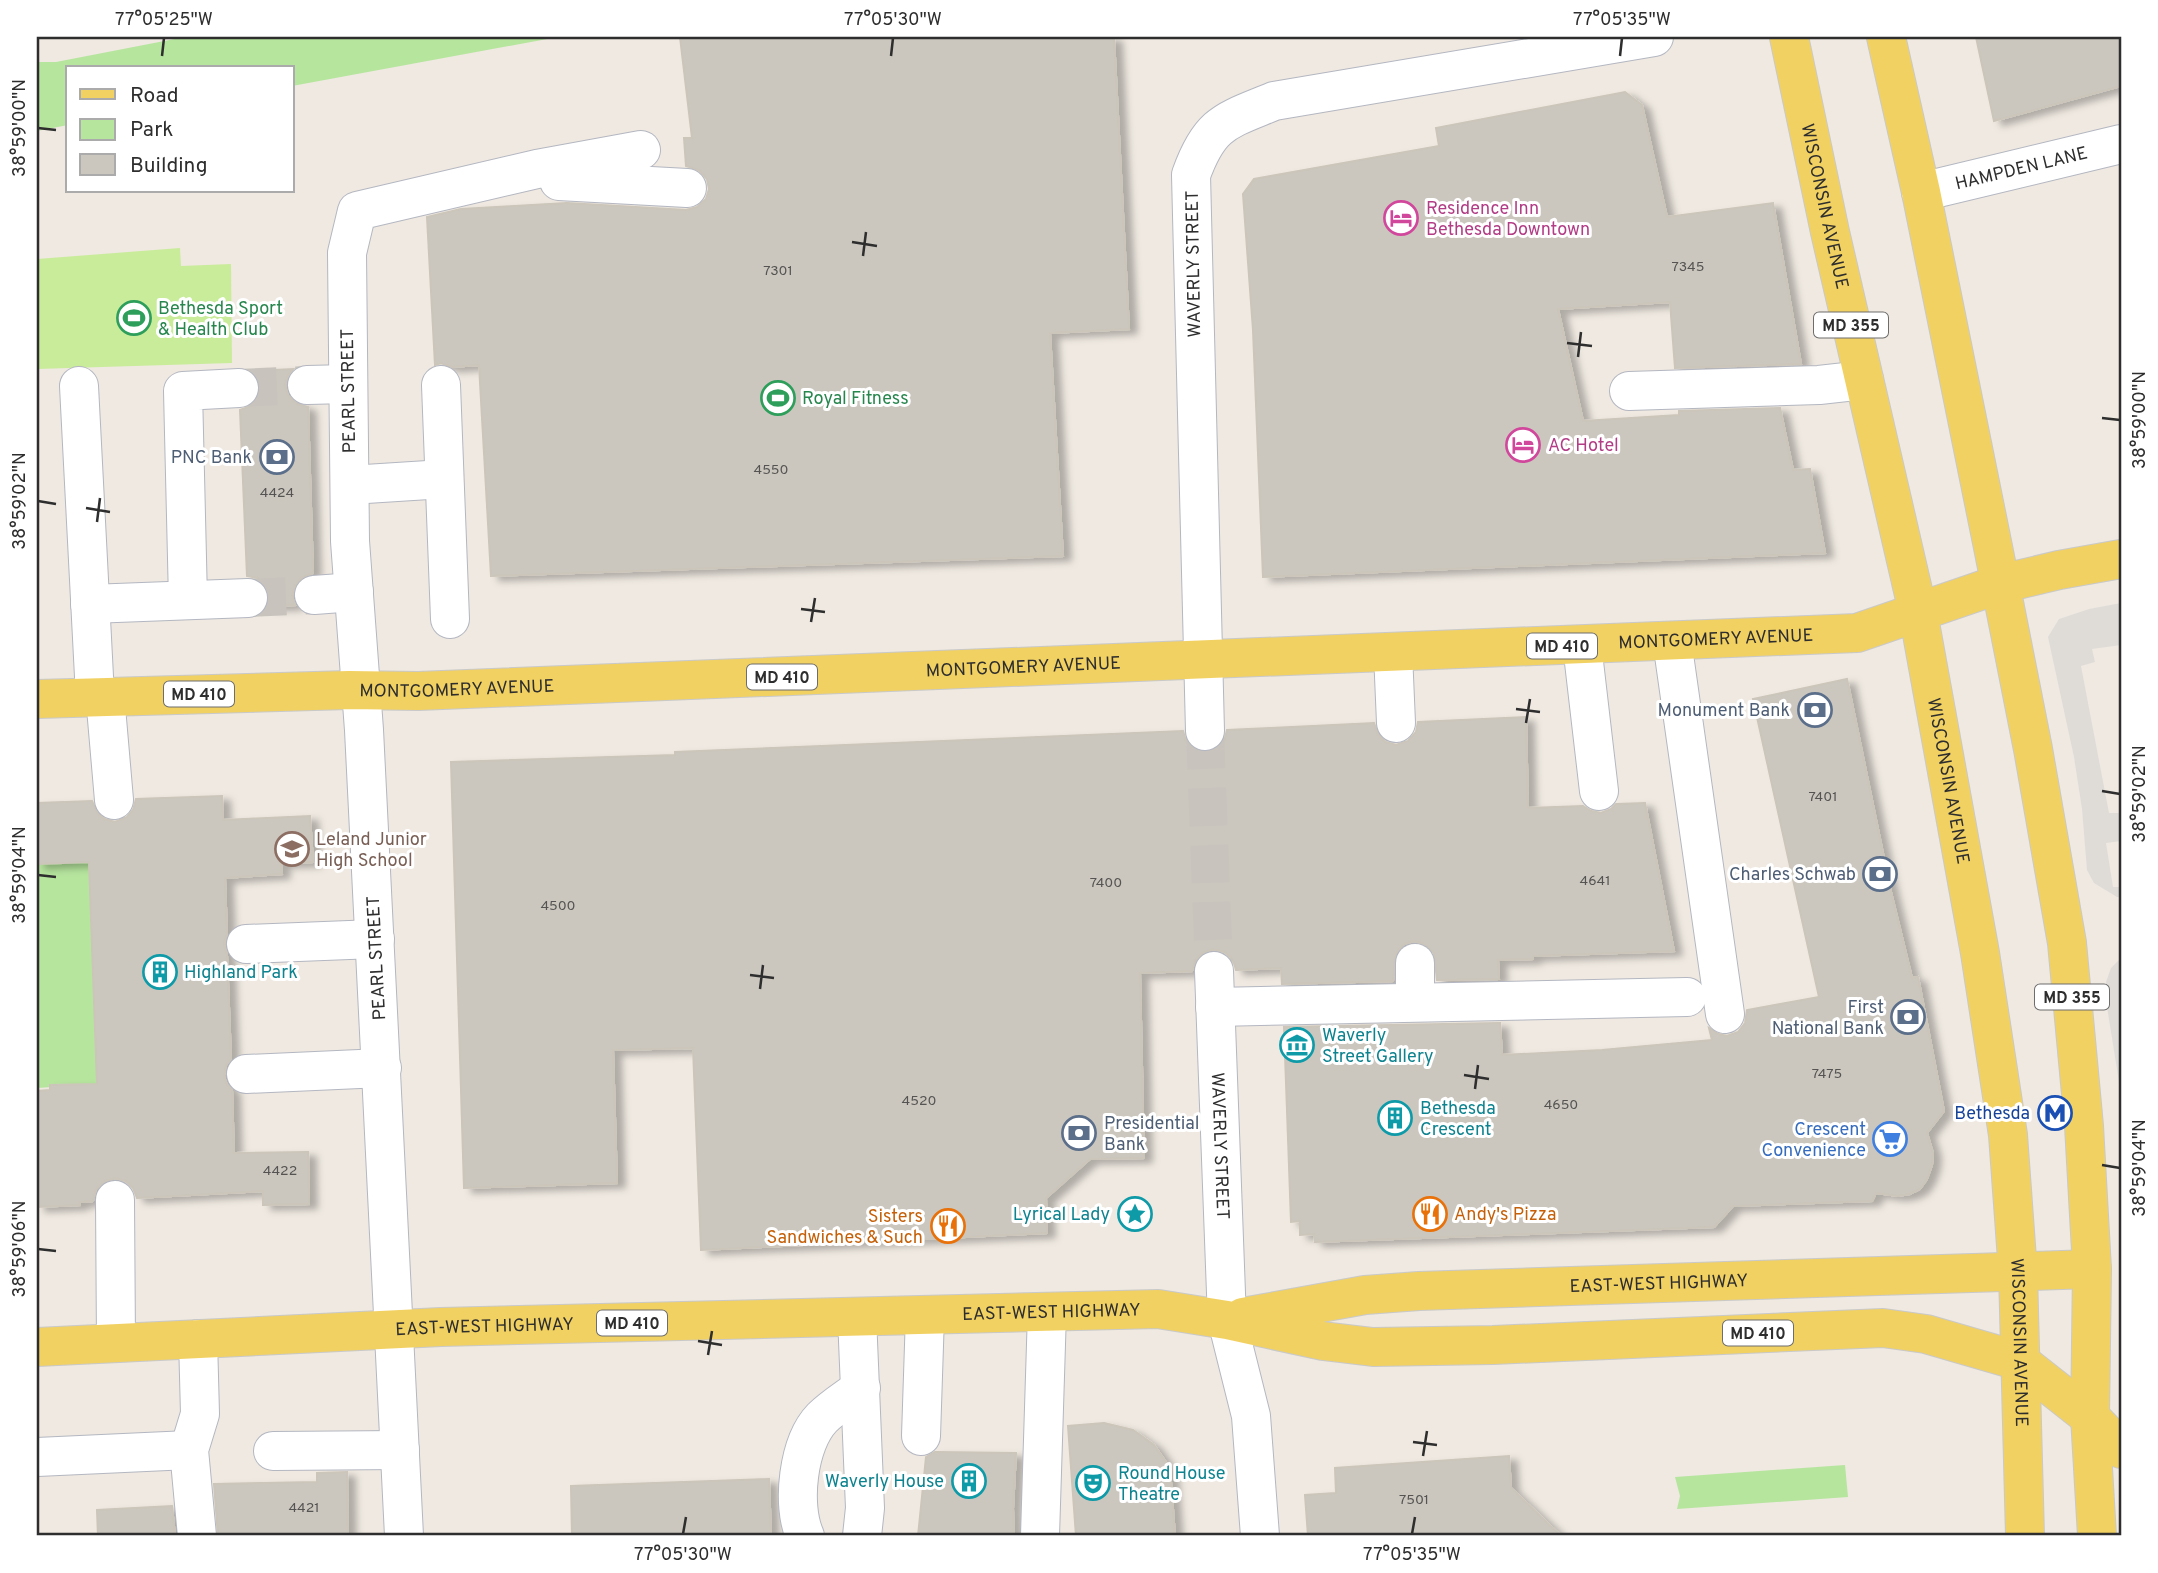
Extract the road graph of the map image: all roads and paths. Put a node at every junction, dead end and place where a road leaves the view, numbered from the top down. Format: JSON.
{"nodes":[{"id":1,"x":1654,"y":37,"type":"edge"},
{"id":2,"x":1789,"y":37,"type":"edge"},
{"id":3,"x":1886,"y":37,"type":"edge"},
{"id":4,"x":2121,"y":144,"type":"edge"},
{"id":5,"x":641,"y":150,"type":"dead end"},
{"id":6,"x":494,"y":180,"type":"junction"},
{"id":7,"x":687,"y":188,"type":"dead end"},
{"id":8,"x":1921,"y":192,"type":"junction"},
{"id":9,"x":1864,"y":380,"type":"junction"},
{"id":10,"x":348,"y":384,"type":"junction"},
{"id":11,"x":307,"y":385,"type":"tunnel mouth"},
{"id":12,"x":441,"y":385,"type":"dead end"},
{"id":13,"x":79,"y":386,"type":"dead end"},
{"id":14,"x":239,"y":388,"type":"tunnel mouth"},
{"id":15,"x":1629,"y":391,"type":"dead end"},
{"id":16,"x":444,"y":479,"type":"junction"},
{"id":17,"x":349,"y":485,"type":"junction"},
{"id":18,"x":2121,"y":559,"type":"edge"},
{"id":19,"x":2000,"y":583,"type":"junction"},
{"id":20,"x":354,"y":592,"type":"junction"},
{"id":21,"x":314,"y":595,"type":"tunnel mouth"},
{"id":22,"x":248,"y":598,"type":"tunnel mouth"},
{"id":23,"x":188,"y":600,"type":"junction"},
{"id":24,"x":90,"y":604,"type":"junction"},
{"id":25,"x":1918,"y":612,"type":"junction"},
{"id":26,"x":450,"y":619,"type":"dead end"},
{"id":27,"x":1672,"y":641,"type":"junction"},
{"id":28,"x":1582,"y":645,"type":"junction"},
{"id":29,"x":1392,"y":653,"type":"junction"},
{"id":30,"x":1202,"y":661,"type":"junction"},
{"id":31,"x":362,"y":690,"type":"junction"},
{"id":32,"x":100,"y":696,"type":"junction"},
{"id":33,"x":37,"y":699,"type":"edge"},
{"id":34,"x":1396,"y":723,"type":"dead end"},
{"id":35,"x":1205,"y":731,"type":"tunnel mouth"},
{"id":36,"x":1599,"y":792,"type":"dead end"},
{"id":37,"x":114,"y":800,"type":"dead end"},
{"id":38,"x":375,"y":939,"type":"junction"},
{"id":39,"x":246,"y":944,"type":"dead end"},
{"id":40,"x":1415,"y":963,"type":"dead end"},
{"id":41,"x":1687,"y":997,"type":"dead end"},
{"id":42,"x":1415,"y":1002,"type":"junction"},
{"id":43,"x":1725,"y":1014,"type":"dead end"},
{"id":44,"x":382,"y":1068,"type":"junction"},
{"id":45,"x":246,"y":1074,"type":"dead end"},
{"id":46,"x":115,"y":1199,"type":"dead end"},
{"id":47,"x":2092,"y":1269,"type":"junction"},
{"id":48,"x":2018,"y":1273,"type":"junction"},
{"id":49,"x":1047,"y":1312,"type":"junction"},
{"id":50,"x":925,"y":1315,"type":"junction"},
{"id":51,"x":857,"y":1317,"type":"junction"},
{"id":52,"x":1227,"y":1320,"type":"junction"},
{"id":53,"x":396,"y":1330,"type":"junction"},
{"id":54,"x":198,"y":1339,"type":"junction"},
{"id":55,"x":116,"y":1343,"type":"junction"},
{"id":56,"x":37,"y":1347,"type":"edge"},
{"id":57,"x":2019,"y":1361,"type":"junction"},
{"id":58,"x":861,"y":1388,"type":"junction"},
{"id":59,"x":2090,"y":1417,"type":"junction"},
{"id":60,"x":921,"y":1436,"type":"dead end"},
{"id":61,"x":2121,"y":1448,"type":"edge"},
{"id":62,"x":189,"y":1450,"type":"junction"},
{"id":63,"x":400,"y":1450,"type":"junction"},
{"id":64,"x":273,"y":1451,"type":"dead end"},
{"id":65,"x":37,"y":1457,"type":"edge"},
{"id":66,"x":197,"y":1536,"type":"edge"},
{"id":67,"x":404,"y":1536,"type":"edge"},
{"id":68,"x":805,"y":1536,"type":"edge"},
{"id":69,"x":862,"y":1536,"type":"edge"},
{"id":70,"x":1040,"y":1536,"type":"edge"},
{"id":71,"x":1260,"y":1536,"type":"edge"},
{"id":72,"x":2025,"y":1536,"type":"edge"},
{"id":73,"x":2097,"y":1536,"type":"edge"}],
"edges":[{"from":1,"to":30,"type":"street","name":"WAVERLY STREET"},
{"from":2,"to":9,"type":"main road","name":"WISCONSIN AVENUE","number":"MD 355"},
{"from":3,"to":8,"type":"main road","number":"MD 355"},
{"from":4,"to":8,"type":"street","name":"HAMPDEN LANE"},
{"from":5,"to":6,"type":"street"},
{"from":6,"to":7,"type":"street"},
{"from":6,"to":10,"type":"street","name":"PEARL STREET"},
{"from":8,"to":19,"type":"main road","number":"MD 355"},
{"from":9,"to":15,"type":"street"},
{"from":9,"to":25,"type":"main road","name":"WISCONSIN AVENUE","number":"MD 355"},
{"from":10,"to":11,"type":"street"},
{"from":10,"to":17,"type":"street","name":"PEARL STREET"},
{"from":12,"to":16,"type":"street"},
{"from":13,"to":24,"type":"street"},
{"from":14,"to":23,"type":"street"},
{"from":16,"to":17,"type":"street"},
{"from":16,"to":26,"type":"street"},
{"from":17,"to":20,"type":"street","name":"PEARL STREET"},
{"from":18,"to":19,"type":"main road","name":"MONTGOMERY AVENUE"},
{"from":19,"to":25,"type":"main road","name":"MONTGOMERY AVENUE","number":"MD 410"},
{"from":19,"to":47,"type":"main road","number":"MD 355"},
{"from":20,"to":21,"type":"street"},
{"from":20,"to":31,"type":"street","name":"PEARL STREET"},
{"from":22,"to":23,"type":"street"},
{"from":23,"to":24,"type":"street"},
{"from":24,"to":32,"type":"street"},
{"from":25,"to":27,"type":"main road","name":"MONTGOMERY AVENUE","number":"MD 410"},
{"from":25,"to":48,"type":"main road","name":"WISCONSIN AVENUE","number":"MD 355"},
{"from":27,"to":28,"type":"main road","name":"MONTGOMERY AVENUE","number":"MD 410"},
{"from":27,"to":43,"type":"street"},
{"from":28,"to":29,"type":"main road","name":"MONTGOMERY AVENUE","number":"MD 410"},
{"from":28,"to":36,"type":"street"},
{"from":29,"to":30,"type":"main road","name":"MONTGOMERY AVENUE","number":"MD 410"},
{"from":29,"to":34,"type":"street"},
{"from":30,"to":31,"type":"main road","name":"MONTGOMERY AVENUE","number":"MD 410"},
{"from":30,"to":35,"type":"street","name":"WAVERLY STREET"},
{"from":31,"to":32,"type":"main road","name":"MONTGOMERY AVENUE","number":"MD 410"},
{"from":31,"to":38,"type":"street","name":"PEARL STREET"},
{"from":32,"to":33,"type":"main road","name":"MONTGOMERY AVENUE","number":"MD 410"},
{"from":32,"to":37,"type":"street"},
{"from":38,"to":39,"type":"street"},
{"from":38,"to":44,"type":"street","name":"PEARL STREET"},
{"from":40,"to":42,"type":"street"},
{"from":41,"to":42,"type":"street"},
{"from":42,"to":52,"type":"street","name":"WAVERLY STREET"},
{"from":44,"to":45,"type":"street"},
{"from":44,"to":53,"type":"street","name":"PEARL STREET"},
{"from":46,"to":55,"type":"street"},
{"from":47,"to":48,"type":"main road","name":"EAST-WEST HIGHWAY"},
{"from":47,"to":59,"type":"main road","number":"MD 355"},
{"from":48,"to":52,"type":"main road","name":"EAST-WEST HIGHWAY"},
{"from":48,"to":57,"type":"main road","name":"WISCONSIN AVENUE","number":"MD 355"},
{"from":49,"to":50,"type":"main road","name":"EAST-WEST HIGHWAY","number":"MD 410"},
{"from":49,"to":52,"type":"main road","name":"EAST-WEST HIGHWAY","number":"MD 410"},
{"from":49,"to":70,"type":"street"},
{"from":50,"to":51,"type":"main road","name":"EAST-WEST HIGHWAY","number":"MD 410"},
{"from":50,"to":60,"type":"street"},
{"from":51,"to":53,"type":"main road","name":"EAST-WEST HIGHWAY","number":"MD 410"},
{"from":51,"to":58,"type":"street"},
{"from":52,"to":57,"type":"main road","name":"EAST-WEST HIGHWAY","number":"MD 410"},
{"from":52,"to":71,"type":"street","name":"WAVERLY STREET"},
{"from":53,"to":54,"type":"main road","name":"EAST-WEST HIGHWAY","number":"MD 410"},
{"from":53,"to":63,"type":"street","name":"PEARL STREET"},
{"from":54,"to":55,"type":"main road","name":"EAST-WEST HIGHWAY","number":"MD 410"},
{"from":54,"to":62,"type":"street"},
{"from":55,"to":56,"type":"main road","name":"EAST-WEST HIGHWAY","number":"MD 410"},
{"from":57,"to":59,"type":"main road"},
{"from":57,"to":72,"type":"main road","name":"WISCONSIN AVENUE","number":"MD 355"},
{"from":58,"to":68,"type":"street"},
{"from":58,"to":69,"type":"street"},
{"from":59,"to":61,"type":"main road"},
{"from":59,"to":73,"type":"main road","number":"MD 355"},
{"from":62,"to":65,"type":"street"},
{"from":62,"to":66,"type":"street"},
{"from":63,"to":64,"type":"street"},
{"from":63,"to":67,"type":"street","name":"PEARL STREET"}]}
